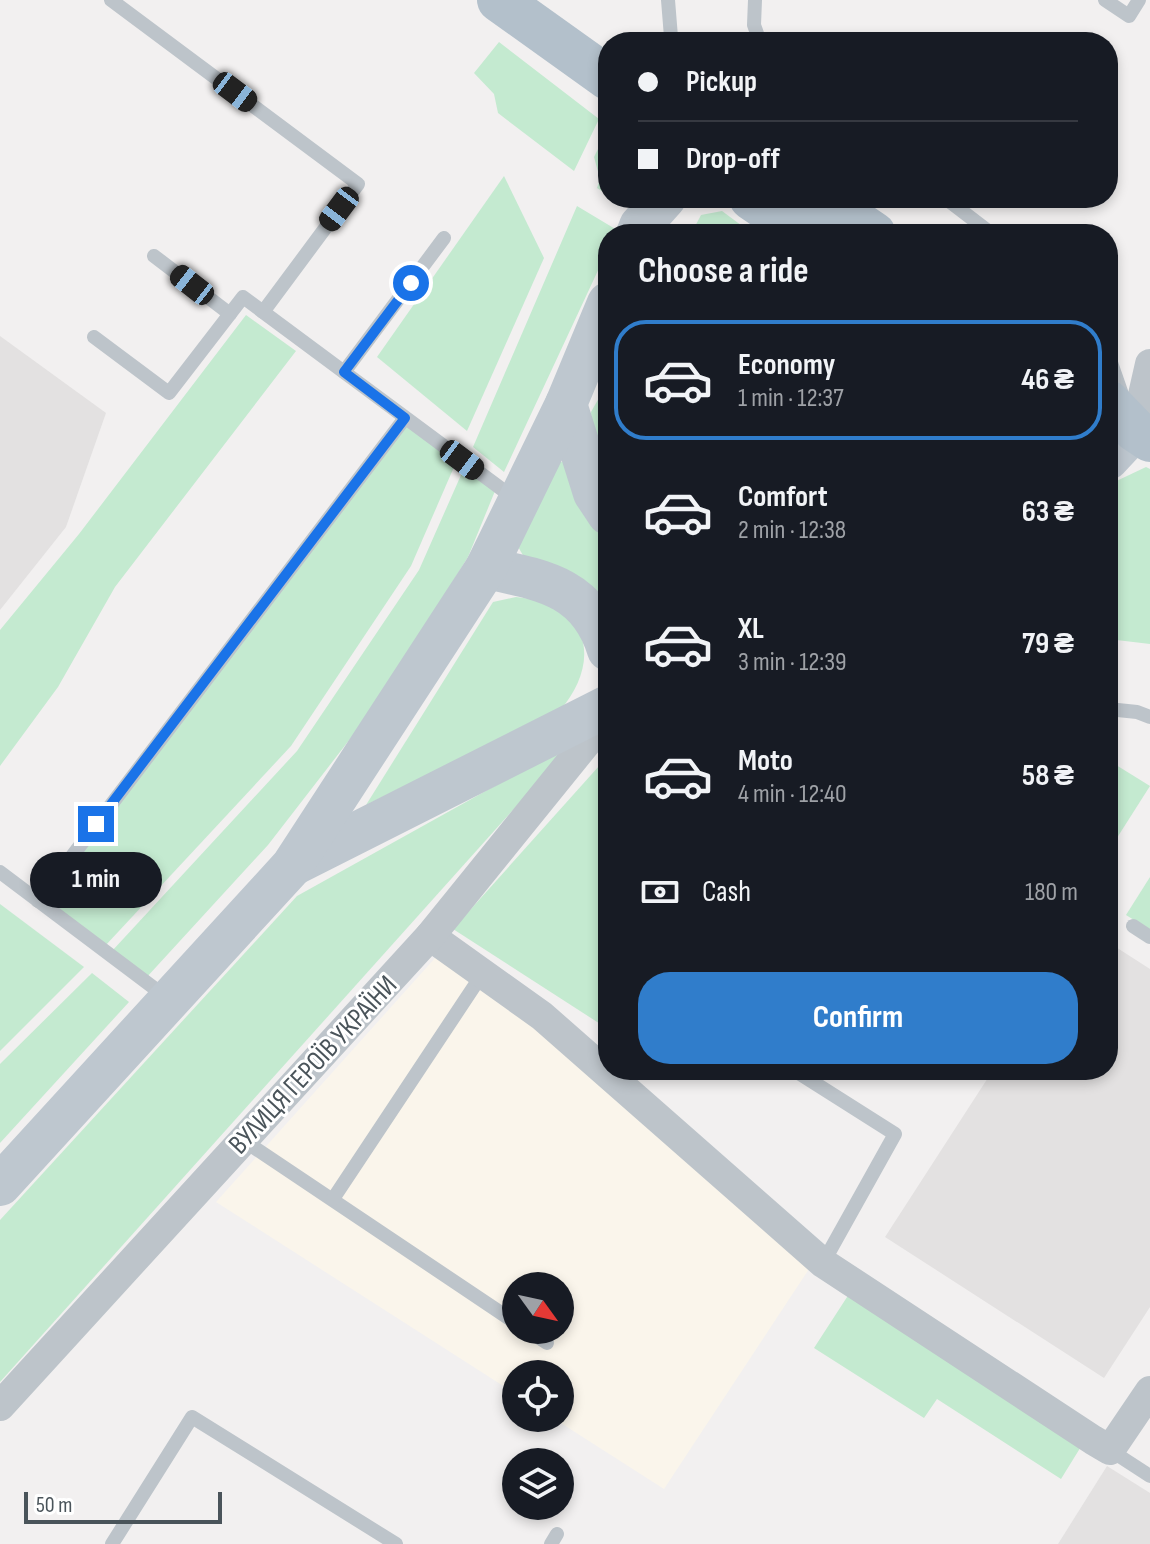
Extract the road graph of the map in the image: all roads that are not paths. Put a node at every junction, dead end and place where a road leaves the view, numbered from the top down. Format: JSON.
{"nodes":[{"id":1,"x":111,"y":0,"type":"edge"},
{"id":2,"x":499,"y":0,"type":"edge"},
{"id":3,"x":668,"y":0,"type":"edge"},
{"id":4,"x":755,"y":0,"type":"edge"},
{"id":5,"x":1105,"y":0,"type":"edge"},
{"id":6,"x":1139,"y":0,"type":"edge"},
{"id":7,"x":671,"y":32,"type":"edge"},
{"id":8,"x":756,"y":32,"type":"edge"},
{"id":9,"x":598,"y":71,"type":"edge"},
{"id":10,"x":656,"y":208,"type":"edge"},
{"id":11,"x":766,"y":208,"type":"edge"},
{"id":12,"x":836,"y":208,"type":"edge"},
{"id":13,"x":958,"y":208,"type":"edge"},
{"id":14,"x":642,"y":224,"type":"edge"},
{"id":15,"x":789,"y":224,"type":"edge"},
{"id":16,"x":859,"y":224,"type":"edge"},
{"id":17,"x":979,"y":224,"type":"edge"},
{"id":18,"x":444,"y":238,"type":"dead end"},
{"id":19,"x":154,"y":256,"type":"dead end"},
{"id":20,"x":263,"y":312,"type":"junction"},
{"id":21,"x":230,"y":314,"type":"junction"},
{"id":22,"x":598,"y":327,"type":"edge"},
{"id":23,"x":94,"y":337,"type":"dead end"},
{"id":24,"x":1150,"y":364,"type":"edge"},
{"id":25,"x":344,"y":372,"type":"junction"},
{"id":26,"x":566,"y":404,"type":"junction"},
{"id":27,"x":1118,"y":409,"type":"edge"},
{"id":28,"x":405,"y":418,"type":"junction"},
{"id":29,"x":1122,"y":431,"type":"edge"},
{"id":30,"x":598,"y":499,"type":"edge"},
{"id":31,"x":518,"y":502,"type":"junction"},
{"id":32,"x":486,"y":568,"type":"junction"},
{"id":33,"x":598,"y":623,"type":"edge"},
{"id":34,"x":598,"y":707,"type":"edge"},
{"id":35,"x":1118,"y":710,"type":"edge"},
{"id":36,"x":1150,"y":717,"type":"edge"},
{"id":37,"x":598,"y":720,"type":"edge"},
{"id":38,"x":292,"y":866,"type":"junction"},
{"id":39,"x":1,"y":874,"type":"edge"},
{"id":40,"x":38,"y":901,"type":"junction"},
{"id":41,"x":1133,"y":926,"type":"dead end"},
{"id":42,"x":430,"y":936,"type":"junction"},
{"id":43,"x":1150,"y":937,"type":"edge"},
{"id":44,"x":483,"y":973,"type":"junction"},
{"id":45,"x":169,"y":1000,"type":"junction"},
{"id":46,"x":598,"y":1065,"type":"edge"},
{"id":47,"x":615,"y":1080,"type":"edge"},
{"id":48,"x":810,"y":1080,"type":"edge"},
{"id":49,"x":243,"y":1140,"type":"junction"},
{"id":50,"x":0,"y":1185,"type":"edge"},
{"id":51,"x":333,"y":1199,"type":"junction"},
{"id":52,"x":823,"y":1263,"type":"junction"},
{"id":53,"x":502,"y":1314,"type":"edge"},
{"id":54,"x":1150,"y":1391,"type":"edge"},
{"id":55,"x":0,"y":1406,"type":"edge"},
{"id":56,"x":1110,"y":1450,"type":"junction"},
{"id":57,"x":1150,"y":1476,"type":"edge"},
{"id":58,"x":112,"y":1544,"type":"edge"},
{"id":59,"x":396,"y":1544,"type":"edge"}],
"edges":[{"from":1,"to":20,"type":"lane"},
{"from":2,"to":9,"type":"main road"},
{"from":3,"to":7,"type":"lane"},
{"from":4,"to":8,"type":"lane"},
{"from":5,"to":6,"type":"lane"},
{"from":10,"to":14,"type":"main road"},
{"from":11,"to":15,"type":"main road"},
{"from":12,"to":16,"type":"main road"},
{"from":13,"to":17,"type":"lane"},
{"from":18,"to":25,"type":"lane"},
{"from":19,"to":21,"type":"lane"},
{"from":20,"to":21,"type":"lane"},
{"from":20,"to":25,"type":"lane"},
{"from":21,"to":23,"type":"lane"},
{"from":22,"to":26,"type":"main road","name":"ВУЛИЦЯ ГЕРОЇВ УКРАЇНИ"},
{"from":24,"to":29,"type":"street"},
{"from":25,"to":28,"type":"lane"},
{"from":26,"to":30,"type":"main road"},
{"from":26,"to":31,"type":"main road","name":"ВУЛИЦЯ ГЕРОЇВ УКРАЇНИ"},
{"from":27,"to":29,"type":"lane"},
{"from":28,"to":31,"type":"lane"},
{"from":28,"to":40,"type":"lane"},
{"from":31,"to":32,"type":"main road","name":"ВУЛИЦЯ ГЕРОЇВ УКРАЇНИ"},
{"from":32,"to":33,"type":"main road"},
{"from":32,"to":38,"type":"main road","name":"ВУЛИЦЯ ГЕРОЇВ УКРАЇНИ"},
{"from":34,"to":38,"type":"main road","name":"ВУЛИЦЯ ГЕРОЇВ УКРАЇНИ"},
{"from":35,"to":36,"type":"lane"},
{"from":37,"to":42,"type":"street","name":"ВУЛИЦЯ ГЕРОЇВ УКРАЇНИ"},
{"from":38,"to":45,"type":"main road","name":"ВУЛИЦЯ ГЕРОЇВ УКРАЇНИ"},
{"from":39,"to":40,"type":"lane"},
{"from":40,"to":45,"type":"lane"},
{"from":41,"to":43,"type":"lane"},
{"from":42,"to":44,"type":"street"},
{"from":42,"to":49,"type":"street","name":"ВУЛИЦЯ ГЕРОЇВ УКРАЇНИ"},
{"from":44,"to":46,"type":"street"},
{"from":44,"to":51,"type":"lane"},
{"from":45,"to":50,"type":"main road","name":"ВУЛИЦЯ ГЕРОЇВ УКРАЇНИ"},
{"from":47,"to":52,"type":"street"},
{"from":48,"to":52,"type":"lane"},
{"from":49,"to":51,"type":"lane"},
{"from":49,"to":55,"type":"street","name":"ВУЛИЦЯ ГЕРОЇВ УКРАЇНИ"},
{"from":51,"to":53,"type":"lane"},
{"from":52,"to":56,"type":"street"},
{"from":54,"to":56,"type":"street"},
{"from":56,"to":57,"type":"lane"},
{"from":58,"to":59,"type":"lane"}]}
